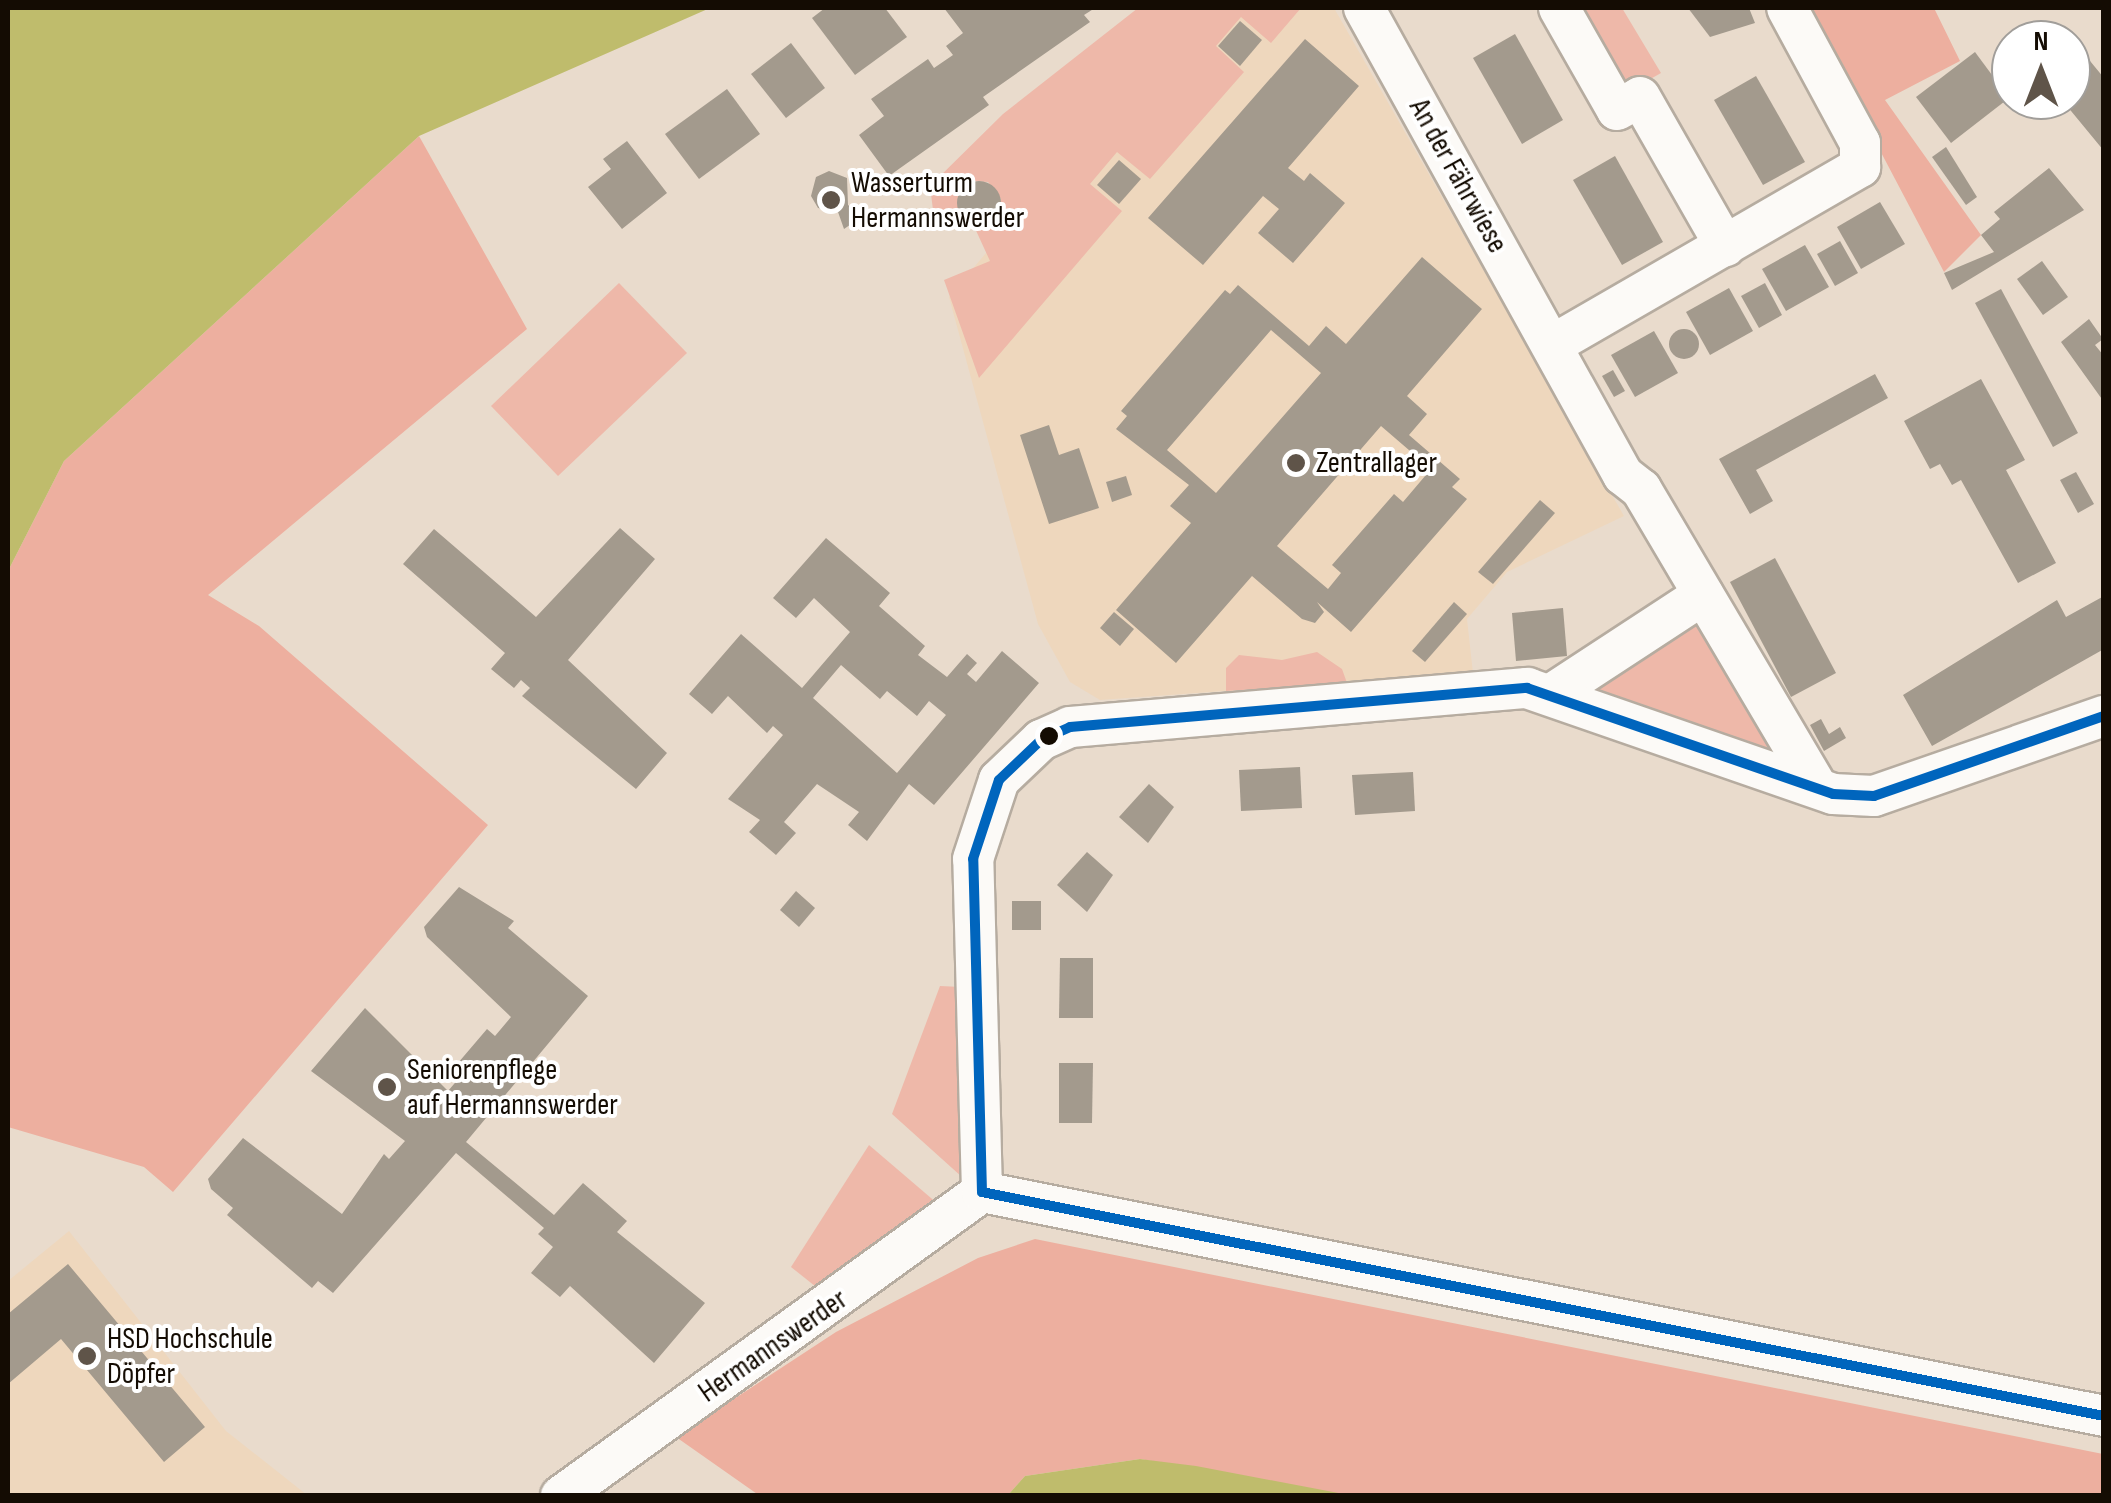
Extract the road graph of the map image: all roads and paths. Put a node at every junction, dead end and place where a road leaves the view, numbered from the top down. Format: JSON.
{"nodes":[{"id":1,"x":1364,"y":8,"type":"edge"},
{"id":2,"x":1559,"y":8,"type":"edge"},
{"id":3,"x":1788,"y":8,"type":"edge"},
{"id":4,"x":1725,"y":246,"type":"junction"},
{"id":5,"x":1552,"y":345,"type":"junction"},
{"id":6,"x":1704,"y":595,"type":"junction"},
{"id":7,"x":1550,"y":695,"type":"junction"},
{"id":8,"x":2104,"y":716,"type":"edge"},
{"id":9,"x":1817,"y":787,"type":"junction"},
{"id":10,"x":982,"y":1192,"type":"junction"},
{"id":11,"x":2104,"y":1416,"type":"edge"},
{"id":12,"x":561,"y":1496,"type":"edge"}],
"edges":[{"from":1,"to":5,"type":"street","name":"An der Fährwiese"},
{"from":2,"to":4,"type":"street"},
{"from":3,"to":4,"type":"street"},
{"from":4,"to":5,"type":"street"},
{"from":5,"to":6,"type":"street","name":"An der Fährwiese"},
{"from":6,"to":7,"type":"street"},
{"from":6,"to":9,"type":"street","name":"An der Fährwiese"},
{"from":7,"to":9,"type":"street"},
{"from":7,"to":10,"type":"street"},
{"from":8,"to":9,"type":"street"},
{"from":10,"to":11,"type":"street"},
{"from":10,"to":12,"type":"street","name":"Hermannswerder"}]}
